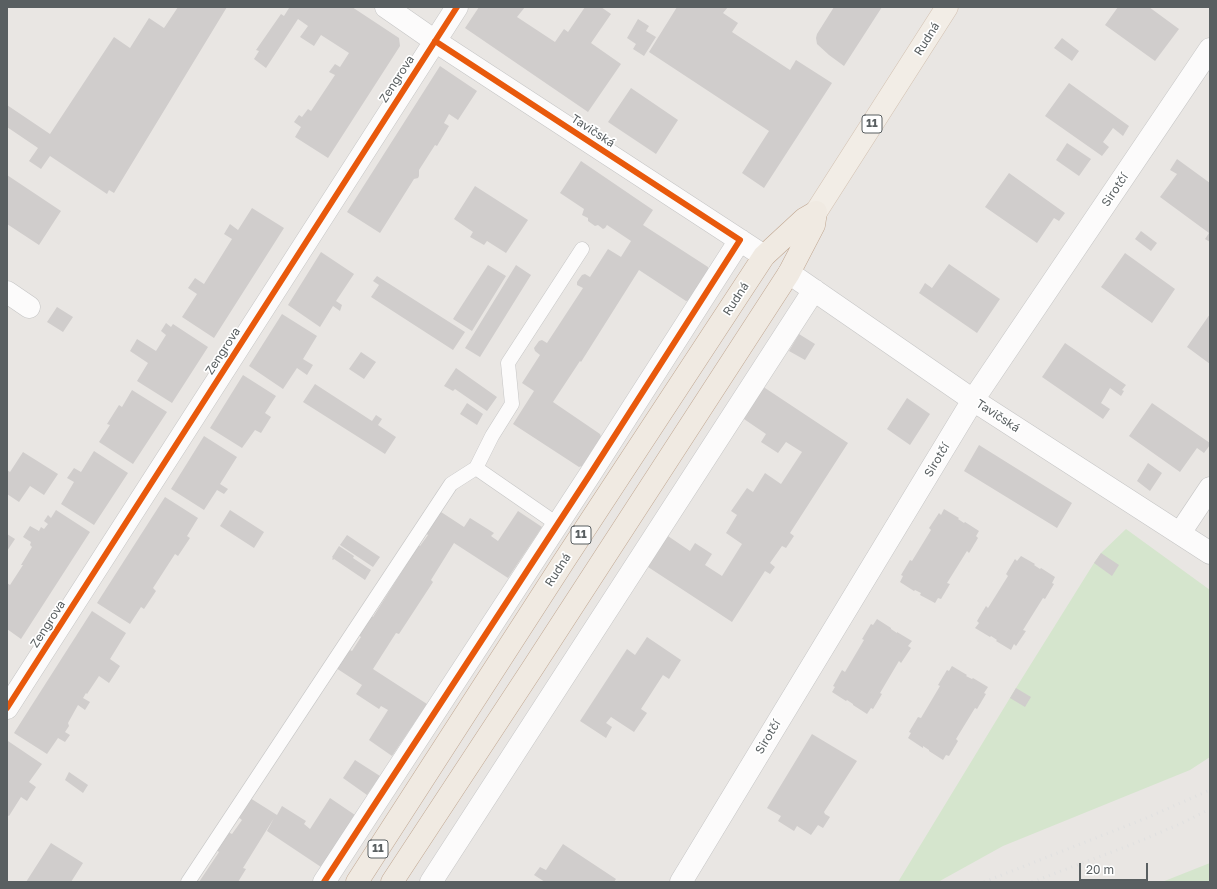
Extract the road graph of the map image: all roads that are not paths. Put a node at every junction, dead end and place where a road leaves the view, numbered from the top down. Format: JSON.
{"nodes":[{"id":1,"x":386,"y":7,"type":"edge"},
{"id":2,"x":457,"y":7,"type":"edge"},
{"id":3,"x":947,"y":7,"type":"edge"},
{"id":4,"x":435,"y":40,"type":"junction"},
{"id":5,"x":1210,"y":49,"type":"edge"},
{"id":6,"x":816,"y":212,"type":"junction"},
{"id":7,"x":740,"y":240,"type":"junction"},
{"id":8,"x":582,"y":249,"type":"dead end"},
{"id":9,"x":764,"y":256,"type":"junction"},
{"id":10,"x":789,"y":273,"type":"junction"},
{"id":11,"x":814,"y":290,"type":"junction"},
{"id":12,"x":7,"y":292,"type":"edge"},
{"id":13,"x":29,"y":307,"type":"dead end"},
{"id":14,"x":973,"y":400,"type":"junction"},
{"id":15,"x":476,"y":468,"type":"junction"},
{"id":16,"x":1210,"y":488,"type":"edge"},
{"id":17,"x":557,"y":524,"type":"junction"},
{"id":18,"x":1180,"y":533,"type":"junction"},
{"id":19,"x":1210,"y":553,"type":"edge"},
{"id":20,"x":7,"y":708,"type":"edge"},
{"id":21,"x":188,"y":882,"type":"edge"},
{"id":22,"x":324,"y":882,"type":"edge"},
{"id":23,"x":356,"y":882,"type":"edge"},
{"id":24,"x":392,"y":882,"type":"edge"},
{"id":25,"x":431,"y":882,"type":"edge"},
{"id":26,"x":680,"y":882,"type":"edge"}],
"edges":[{"from":1,"to":4,"type":"street","name":"Tavičská"},
{"from":2,"to":4,"type":"street","name":"Zengrova"},
{"from":3,"to":6,"type":"main road","name":"Rudná","number":"11"},
{"from":4,"to":7,"type":"street","name":"Tavičská"},
{"from":4,"to":20,"type":"street","name":"Zengrova"},
{"from":5,"to":14,"type":"street","name":"Sirotčí"},
{"from":6,"to":9,"type":"highway","name":"Rudná","number":"11"},
{"from":6,"to":10,"type":"highway","name":"Rudná","number":"11"},
{"from":7,"to":9,"type":"street","name":"Tavičská"},
{"from":7,"to":17,"type":"street"},
{"from":8,"to":15,"type":"lane"},
{"from":9,"to":23,"type":"highway","name":"Rudná","number":"11"},
{"from":10,"to":11,"type":"street","name":"Tavičská"},
{"from":10,"to":24,"type":"highway","name":"Rudná","number":"11"},
{"from":11,"to":14,"type":"street","name":"Tavičská"},
{"from":11,"to":25,"type":"street"},
{"from":12,"to":13,"type":"street"},
{"from":14,"to":18,"type":"street","name":"Tavičská"},
{"from":14,"to":26,"type":"street","name":"Sirotčí"},
{"from":15,"to":17,"type":"lane"},
{"from":15,"to":21,"type":"lane"},
{"from":16,"to":18,"type":"street"},
{"from":17,"to":22,"type":"street"},
{"from":18,"to":19,"type":"street","name":"Tavičská"}]}
